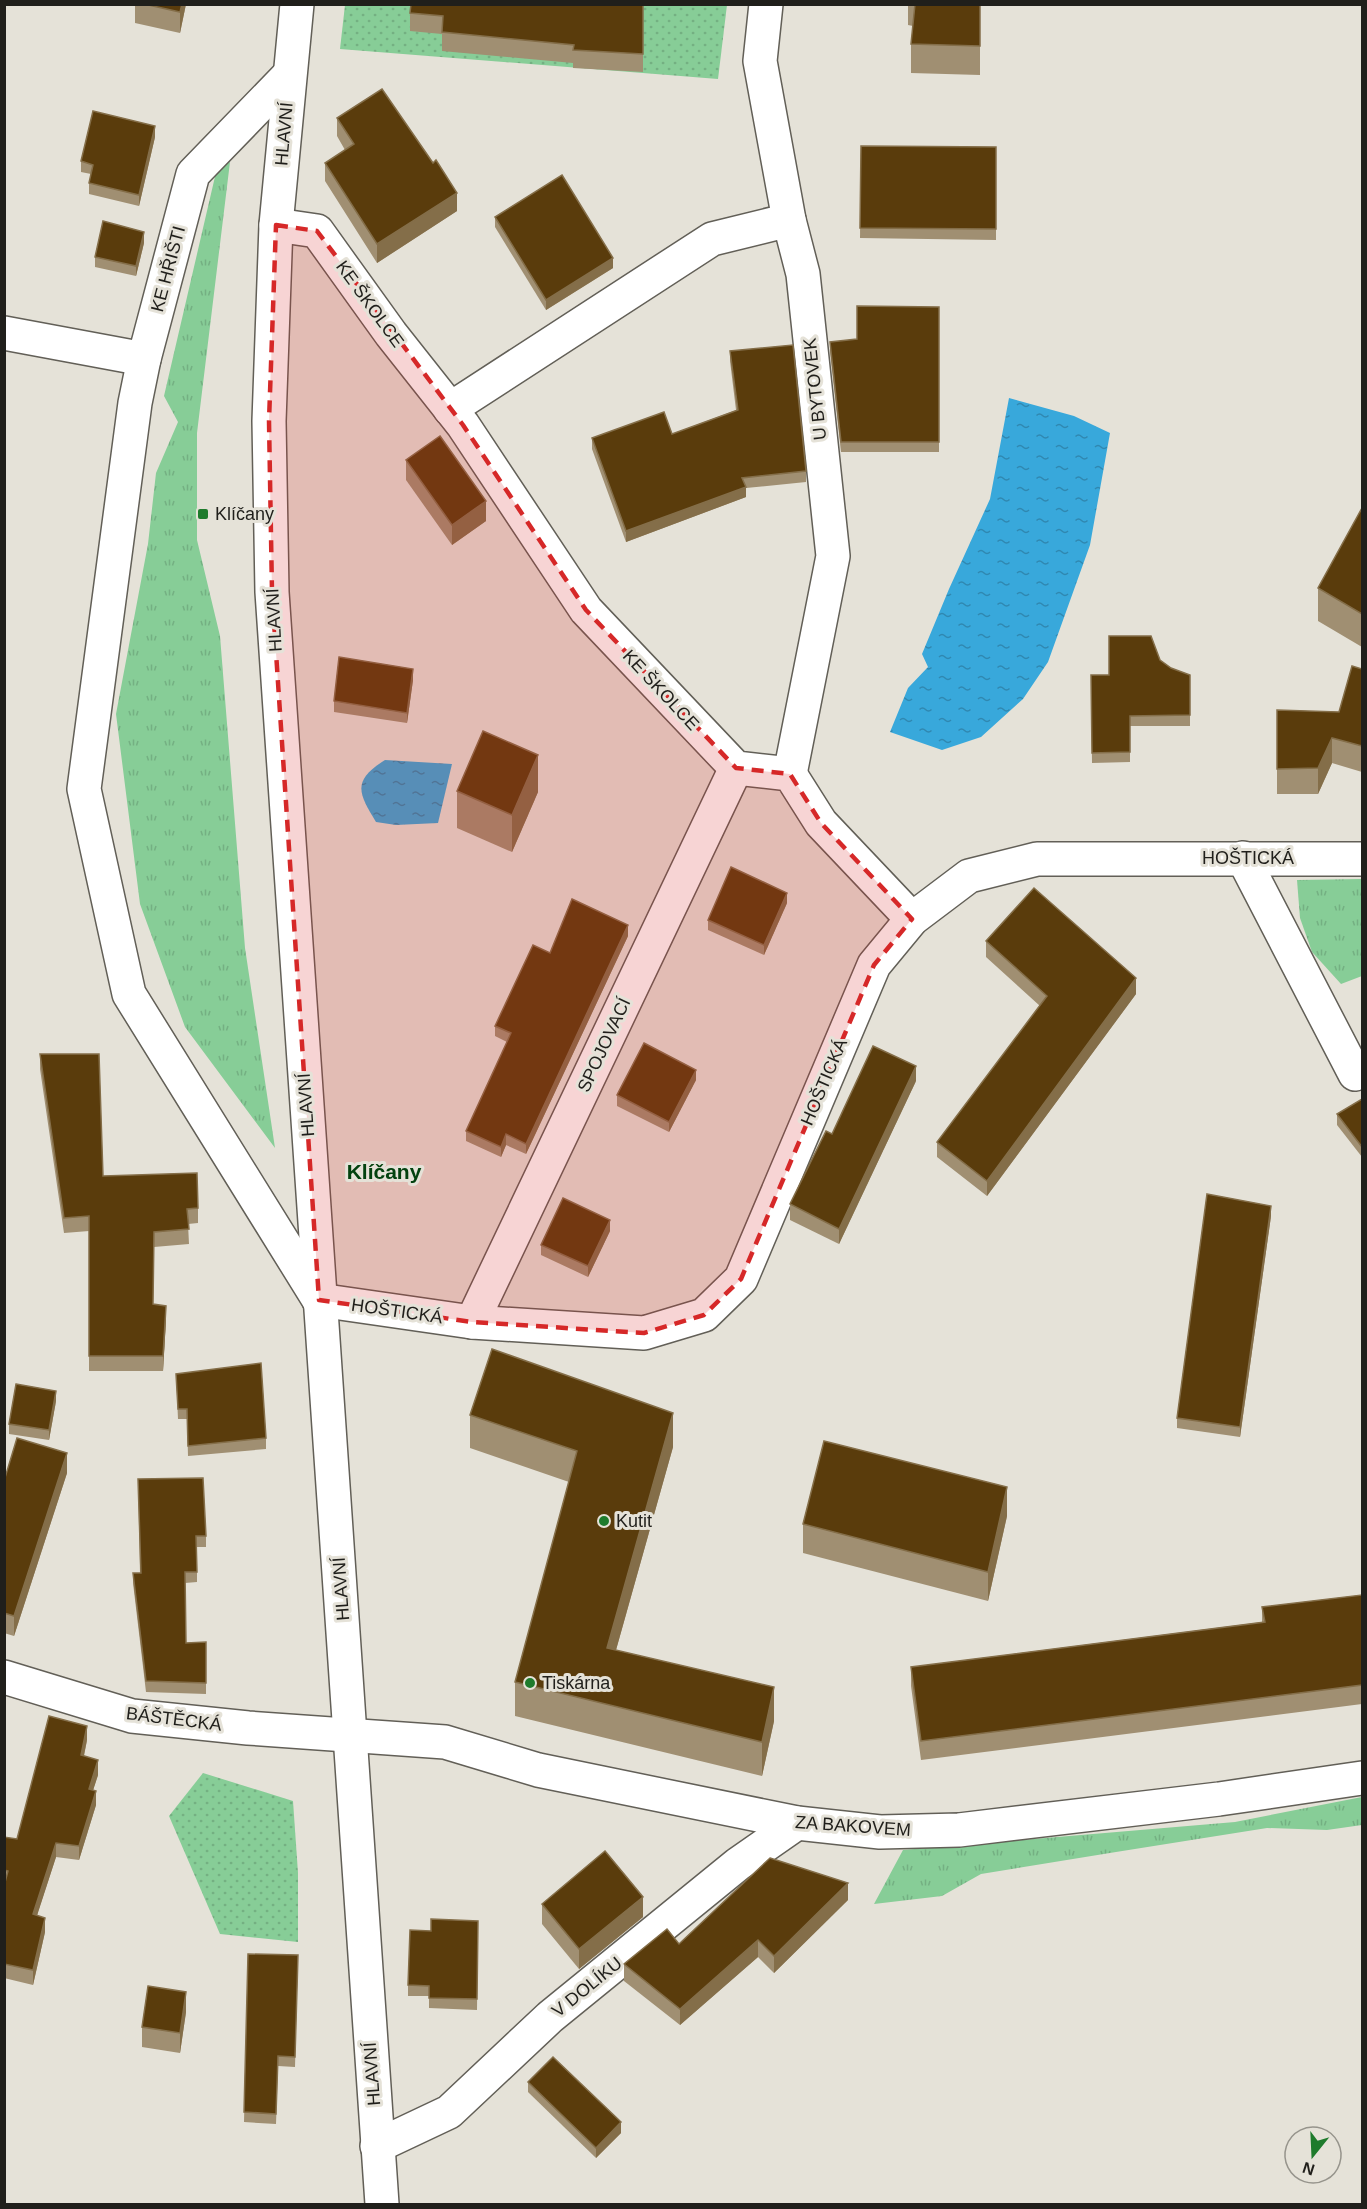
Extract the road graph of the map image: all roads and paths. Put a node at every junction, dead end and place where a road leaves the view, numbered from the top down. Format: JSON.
{"nodes":[{"id":1,"x":297,"y":4,"type":"edge"},
{"id":2,"x":766,"y":4,"type":"edge"},
{"id":3,"x":289,"y":75,"type":"junction"},
{"id":4,"x":789,"y":220,"type":"junction"},
{"id":5,"x":276,"y":225,"type":"junction"},
{"id":6,"x":4,"y":333,"type":"edge"},
{"id":7,"x":144,"y":359,"type":"junction"},
{"id":8,"x":450,"y":409,"type":"junction"},
{"id":9,"x":736,"y":768,"type":"junction"},
{"id":10,"x":790,"y":774,"type":"junction"},
{"id":11,"x":1243,"y":858,"type":"junction"},
{"id":12,"x":1362,"y":859,"type":"edge"},
{"id":13,"x":912,"y":919,"type":"junction"},
{"id":14,"x":1355,"y":1074,"type":"dead end"},
{"id":15,"x":320,"y":1300,"type":"junction"},
{"id":16,"x":472,"y":1322,"type":"junction"},
{"id":17,"x":4,"y":1677,"type":"edge"},
{"id":18,"x":349,"y":1736,"type":"junction"},
{"id":19,"x":1362,"y":1778,"type":"edge"},
{"id":20,"x":797,"y":1823,"type":"junction"},
{"id":21,"x":377,"y":2146,"type":"junction"},
{"id":22,"x":382,"y":2205,"type":"edge"}],
"edges":[{"from":1,"to":3,"type":"street","name":"HLAVNÍ"},
{"from":2,"to":4,"type":"street","name":"U BYTOVEK"},
{"from":3,"to":5,"type":"street","name":"HLAVNÍ"},
{"from":3,"to":7,"type":"street","name":"KE HŘIŠTI"},
{"from":4,"to":8,"type":"street"},
{"from":4,"to":10,"type":"street","name":"U BYTOVEK"},
{"from":5,"to":8,"type":"street","name":"KE ŠKOLCE"},
{"from":5,"to":15,"type":"street","name":"HLAVNÍ"},
{"from":6,"to":7,"type":"street"},
{"from":7,"to":15,"type":"street","name":"KE HŘIŠTI"},
{"from":8,"to":9,"type":"street","name":"KE ŠKOLCE"},
{"from":9,"to":10,"type":"street"},
{"from":9,"to":16,"type":"street","name":"SPOJOVACÍ"},
{"from":10,"to":13,"type":"street"},
{"from":11,"to":12,"type":"street","name":"HOŠTICKÁ"},
{"from":11,"to":13,"type":"street","name":"HOŠTICKÁ"},
{"from":11,"to":14,"type":"street"},
{"from":13,"to":16,"type":"street","name":"HOŠTICKÁ"},
{"from":15,"to":16,"type":"street","name":"HOŠTICKÁ"},
{"from":15,"to":18,"type":"street","name":"HLAVNÍ"},
{"from":17,"to":18,"type":"street","name":"BÁŠTĚCKÁ"},
{"from":18,"to":20,"type":"street","name":"ZA BAKOVEM"},
{"from":18,"to":21,"type":"street","name":"HLAVNÍ"},
{"from":19,"to":20,"type":"street","name":"ZA BAKOVEM"},
{"from":20,"to":21,"type":"street","name":"V DOLÍKU"},
{"from":21,"to":22,"type":"street","name":"HLAVNÍ"}]}
